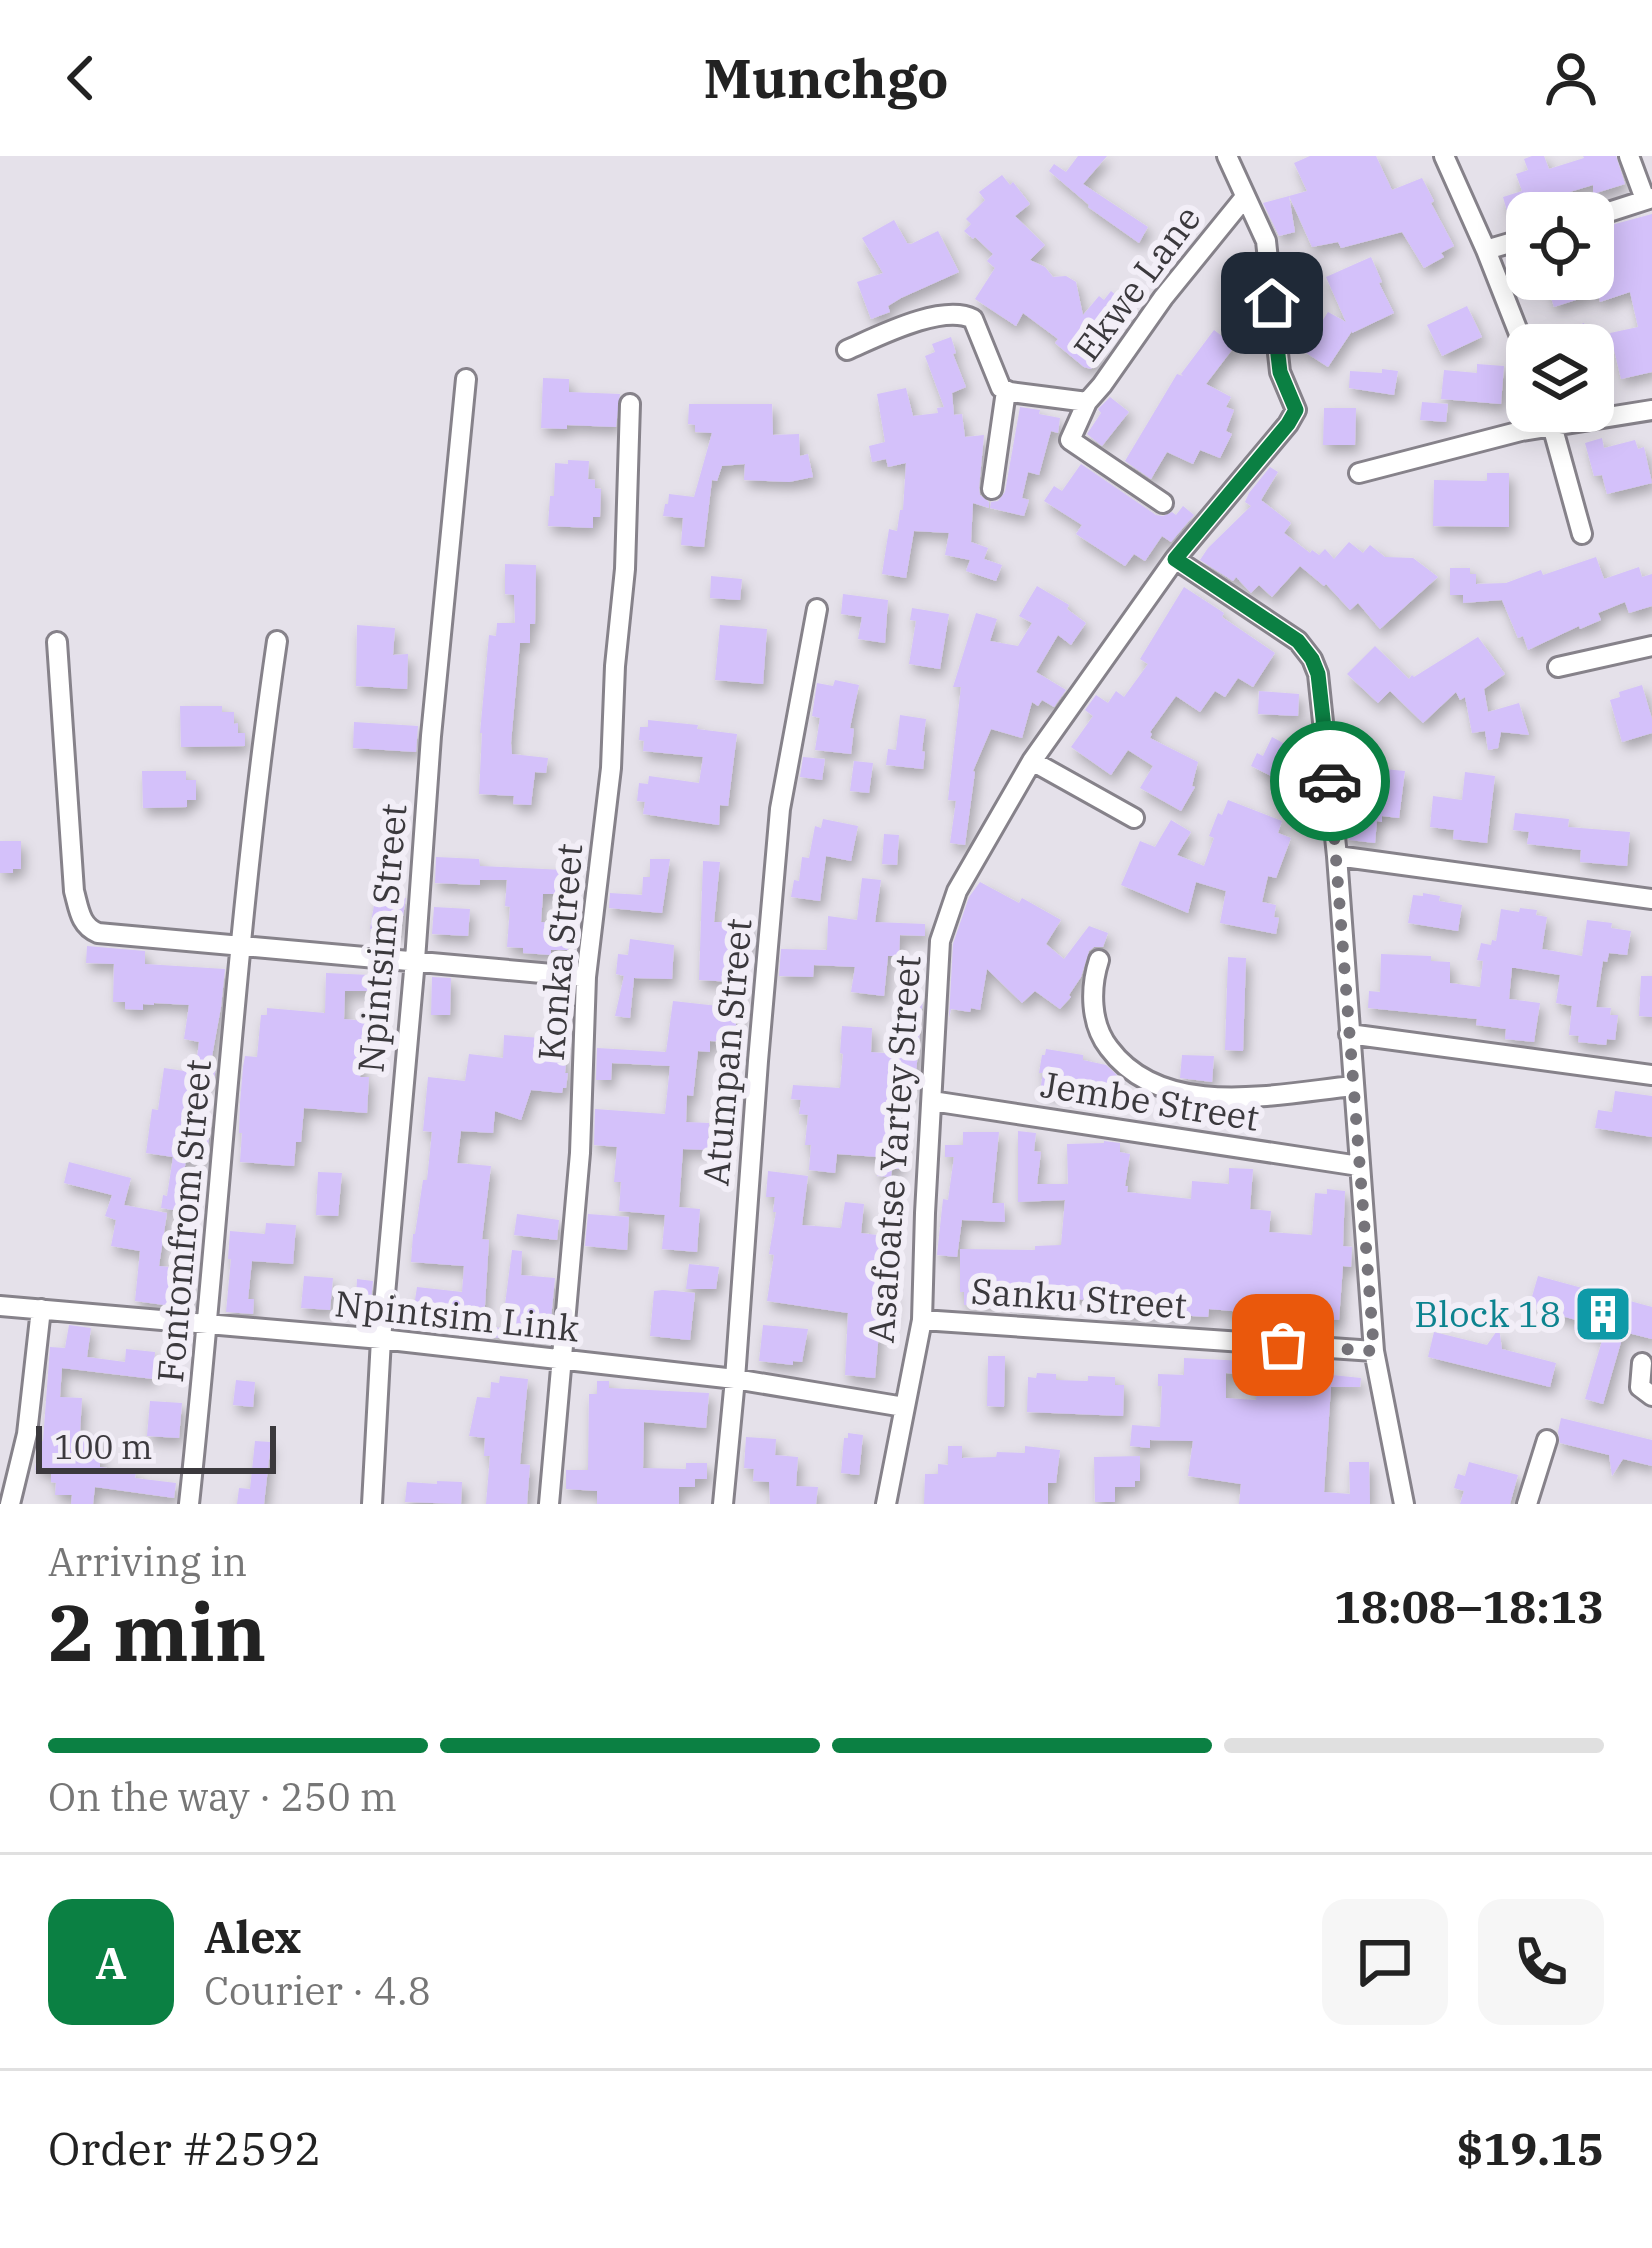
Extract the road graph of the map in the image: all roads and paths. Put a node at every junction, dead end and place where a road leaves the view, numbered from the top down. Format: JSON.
{"nodes":[{"id":1,"x":1227,"y":156,"type":"edge"},
{"id":2,"x":1444,"y":156,"type":"edge"},
{"id":3,"x":1629,"y":156,"type":"edge"},
{"id":4,"x":1245,"y":197,"type":"junction"},
{"id":5,"x":1649,"y":198,"type":"edge"},
{"id":6,"x":1614,"y":210,"type":"edge"},
{"id":7,"x":1506,"y":244,"type":"edge"},
{"id":8,"x":1486,"y":250,"type":"junction"},
{"id":9,"x":1515,"y":324,"type":"edge"},
{"id":10,"x":847,"y":350,"type":"dead end"},
{"id":11,"x":466,"y":379,"type":"dead end"},
{"id":12,"x":1006,"y":391,"type":"junction"},
{"id":13,"x":1087,"y":402,"type":"junction"},
{"id":14,"x":631,"y":404,"type":"dead end"},
{"id":15,"x":1652,"y":410,"type":"edge"},
{"id":16,"x":1614,"y":413,"type":"edge"},
{"id":17,"x":1513,"y":432,"type":"edge"},
{"id":18,"x":1554,"y":432,"type":"edge"},
{"id":19,"x":1359,"y":473,"type":"dead end"},
{"id":20,"x":992,"y":490,"type":"dead end"},
{"id":21,"x":1163,"y":502,"type":"dead end"},
{"id":22,"x":1582,"y":535,"type":"dead end"},
{"id":23,"x":1175,"y":559,"type":"junction"},
{"id":24,"x":817,"y":609,"type":"dead end"},
{"id":25,"x":277,"y":641,"type":"dead end"},
{"id":26,"x":57,"y":642,"type":"dead end"},
{"id":27,"x":1652,"y":646,"type":"edge"},
{"id":28,"x":1558,"y":668,"type":"dead end"},
{"id":29,"x":1032,"y":761,"type":"junction"},
{"id":30,"x":1134,"y":818,"type":"dead end"},
{"id":31,"x":1337,"y":856,"type":"junction"},
{"id":32,"x":1652,"y":899,"type":"edge"},
{"id":33,"x":242,"y":945,"type":"junction"},
{"id":34,"x":415,"y":960,"type":"junction"},
{"id":35,"x":1100,"y":960,"type":"dead end"},
{"id":36,"x":586,"y":977,"type":"junction"},
{"id":37,"x":1349,"y":1034,"type":"junction"},
{"id":38,"x":1652,"y":1075,"type":"edge"},
{"id":39,"x":1353,"y":1086,"type":"junction"},
{"id":40,"x":932,"y":1101,"type":"junction"},
{"id":41,"x":1359,"y":1166,"type":"junction"},
{"id":42,"x":0,"y":1306,"type":"edge"},
{"id":43,"x":41,"y":1309,"type":"junction"},
{"id":44,"x":922,"y":1320,"type":"junction"},
{"id":45,"x":208,"y":1325,"type":"junction"},
{"id":46,"x":381,"y":1339,"type":"junction"},
{"id":47,"x":1374,"y":1351,"type":"junction"},
{"id":48,"x":561,"y":1361,"type":"junction"},
{"id":49,"x":1642,"y":1363,"type":"dead end"},
{"id":50,"x":735,"y":1379,"type":"junction"},
{"id":51,"x":1652,"y":1396,"type":"edge"},
{"id":52,"x":904,"y":1407,"type":"junction"},
{"id":53,"x":1546,"y":1440,"type":"dead end"},
{"id":54,"x":10,"y":1504,"type":"edge"},
{"id":55,"x":189,"y":1504,"type":"edge"},
{"id":56,"x":372,"y":1504,"type":"edge"},
{"id":57,"x":550,"y":1504,"type":"edge"},
{"id":58,"x":723,"y":1504,"type":"edge"},
{"id":59,"x":886,"y":1504,"type":"edge"},
{"id":60,"x":1403,"y":1504,"type":"edge"},
{"id":61,"x":1527,"y":1504,"type":"edge"}],
"edges":[{"from":1,"to":4,"type":"street","name":"Asafoatse Yartey Street"},
{"from":2,"to":8,"type":"street"},
{"from":3,"to":5,"type":"street"},
{"from":4,"to":13,"type":"street","name":"Ekwe Lane"},
{"from":4,"to":23,"type":"street","name":"Asafoatse Yartey Street"},
{"from":5,"to":6,"type":"street"},
{"from":7,"to":8,"type":"street"},
{"from":8,"to":9,"type":"street"},
{"from":10,"to":12,"type":"street"},
{"from":11,"to":34,"type":"street","name":"Npintsim Street"},
{"from":12,"to":13,"type":"street","name":"Ekwe Lane"},
{"from":12,"to":20,"type":"street"},
{"from":13,"to":21,"type":"street"},
{"from":14,"to":36,"type":"street","name":"Konka Street"},
{"from":15,"to":16,"type":"street"},
{"from":17,"to":19,"type":"street"},
{"from":18,"to":22,"type":"street"},
{"from":23,"to":29,"type":"street","name":"Asafoatse Yartey Street"},
{"from":23,"to":31,"type":"street"},
{"from":24,"to":50,"type":"street","name":"Atumpan Street"},
{"from":25,"to":33,"type":"street","name":"Fontomfrom Street"},
{"from":26,"to":33,"type":"street"},
{"from":27,"to":28,"type":"street"},
{"from":29,"to":30,"type":"street"},
{"from":29,"to":40,"type":"street","name":"Asafoatse Yartey Street"},
{"from":31,"to":32,"type":"street"},
{"from":31,"to":37,"type":"street"},
{"from":33,"to":34,"type":"street"},
{"from":33,"to":45,"type":"street","name":"Fontomfrom Street"},
{"from":34,"to":36,"type":"street"},
{"from":34,"to":46,"type":"street","name":"Npintsim Street"},
{"from":35,"to":39,"type":"street"},
{"from":36,"to":48,"type":"street","name":"Konka Street"},
{"from":37,"to":38,"type":"street"},
{"from":37,"to":39,"type":"street"},
{"from":39,"to":41,"type":"street"},
{"from":40,"to":41,"type":"street","name":"Jembe Street"},
{"from":40,"to":44,"type":"street","name":"Asafoatse Yartey Street"},
{"from":41,"to":47,"type":"street"},
{"from":42,"to":43,"type":"street","name":"Npintsim Link"},
{"from":43,"to":45,"type":"street","name":"Npintsim Link"},
{"from":43,"to":54,"type":"street"},
{"from":44,"to":47,"type":"street","name":"Sanku Street"},
{"from":44,"to":52,"type":"street","name":"Asafoatse Yartey Street"},
{"from":45,"to":46,"type":"street","name":"Npintsim Link"},
{"from":45,"to":55,"type":"street","name":"Fontomfrom Street"},
{"from":46,"to":48,"type":"street","name":"Npintsim Link"},
{"from":46,"to":56,"type":"street","name":"Npintsim Street"},
{"from":47,"to":60,"type":"street"},
{"from":48,"to":50,"type":"street","name":"Npintsim Link"},
{"from":48,"to":57,"type":"street","name":"Konka Street"},
{"from":49,"to":51,"type":"street"},
{"from":50,"to":52,"type":"street","name":"Npintsim Link"},
{"from":50,"to":58,"type":"street","name":"Atumpan Street"},
{"from":52,"to":59,"type":"street","name":"Asafoatse Yartey Street"},
{"from":53,"to":61,"type":"street"}]}
